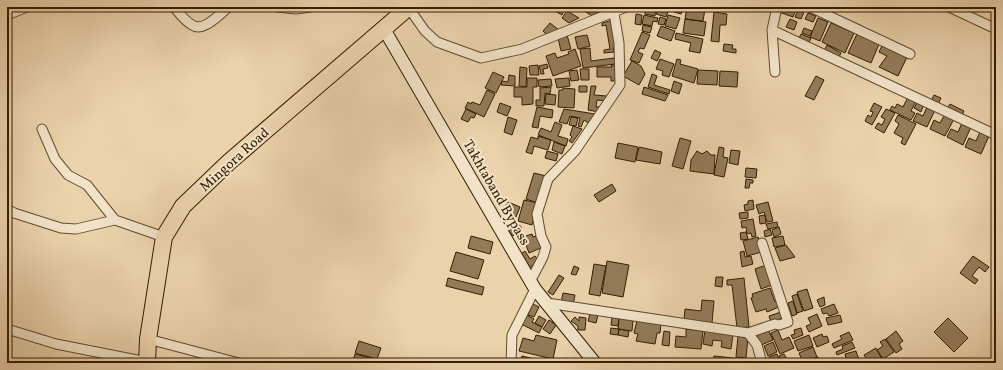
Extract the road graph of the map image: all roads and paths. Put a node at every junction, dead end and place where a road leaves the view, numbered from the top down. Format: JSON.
{"nodes":[{"id":1,"x":27,"y":7,"type":"edge"},
{"id":2,"x":174,"y":7,"type":"edge"},
{"id":3,"x":229,"y":7,"type":"edge"},
{"id":4,"x":278,"y":7,"type":"edge"},
{"id":5,"x":310,"y":7,"type":"edge"},
{"id":6,"x":409,"y":7,"type":"edge"},
{"id":7,"x":626,"y":7,"type":"edge"},
{"id":8,"x":777,"y":7,"type":"edge"},
{"id":9,"x":810,"y":7,"type":"edge"},
{"id":10,"x":949,"y":7,"type":"edge"},
{"id":11,"x":612,"y":10,"type":"edge"},
{"id":12,"x":7,"y":15,"type":"edge"},
{"id":13,"x":384,"y":29,"type":"junction"},
{"id":14,"x":996,"y":29,"type":"edge"},
{"id":15,"x":772,"y":30,"type":"junction"},
{"id":16,"x":910,"y":54,"type":"dead end"},
{"id":17,"x":775,"y":72,"type":"dead end"},
{"id":18,"x":42,"y":129,"type":"dead end"},
{"id":19,"x":996,"y":135,"type":"edge"},
{"id":20,"x":7,"y":209,"type":"edge"},
{"id":21,"x":115,"y":220,"type":"junction"},
{"id":22,"x":164,"y":237,"type":"junction"},
{"id":23,"x":762,"y":243,"type":"dead end"},
{"id":24,"x":533,"y":284,"type":"junction"},
{"id":25,"x":547,"y":303,"type":"junction"},
{"id":26,"x":7,"y":329,"type":"edge"},
{"id":27,"x":748,"y":333,"type":"junction"},
{"id":28,"x":148,"y":339,"type":"junction"},
{"id":29,"x":147,"y":362,"type":"edge"},
{"id":30,"x":239,"y":363,"type":"edge"},
{"id":31,"x":511,"y":363,"type":"edge"},
{"id":32,"x":595,"y":363,"type":"edge"},
{"id":33,"x":762,"y":363,"type":"edge"}],
"edges":[{"from":1,"to":12,"type":"street"},
{"from":2,"to":3,"type":"street"},
{"from":4,"to":5,"type":"street"},
{"from":6,"to":11,"type":"street"},
{"from":6,"to":13,"type":"highway","name":"Mingora Road"},
{"from":7,"to":11,"type":"street"},
{"from":8,"to":15,"type":"street"},
{"from":9,"to":16,"type":"street"},
{"from":10,"to":14,"type":"street"},
{"from":11,"to":24,"type":"street"},
{"from":13,"to":22,"type":"highway","name":"Mingora Road"},
{"from":13,"to":24,"type":"main road","name":"Takhtaband Bypass"},
{"from":15,"to":17,"type":"street"},
{"from":15,"to":19,"type":"street"},
{"from":18,"to":21,"type":"street"},
{"from":20,"to":21,"type":"street"},
{"from":21,"to":22,"type":"street"},
{"from":22,"to":28,"type":"highway","name":"Mingora Road"},
{"from":23,"to":27,"type":"street"},
{"from":24,"to":25,"type":"main road","name":"Takhtaband Bypass"},
{"from":24,"to":31,"type":"street"},
{"from":25,"to":27,"type":"street"},
{"from":25,"to":32,"type":"main road","name":"Takhtaband Bypass"},
{"from":26,"to":29,"type":"street"},
{"from":27,"to":33,"type":"street"},
{"from":28,"to":29,"type":"highway","name":"Mingora Road"},
{"from":28,"to":30,"type":"street"}]}
